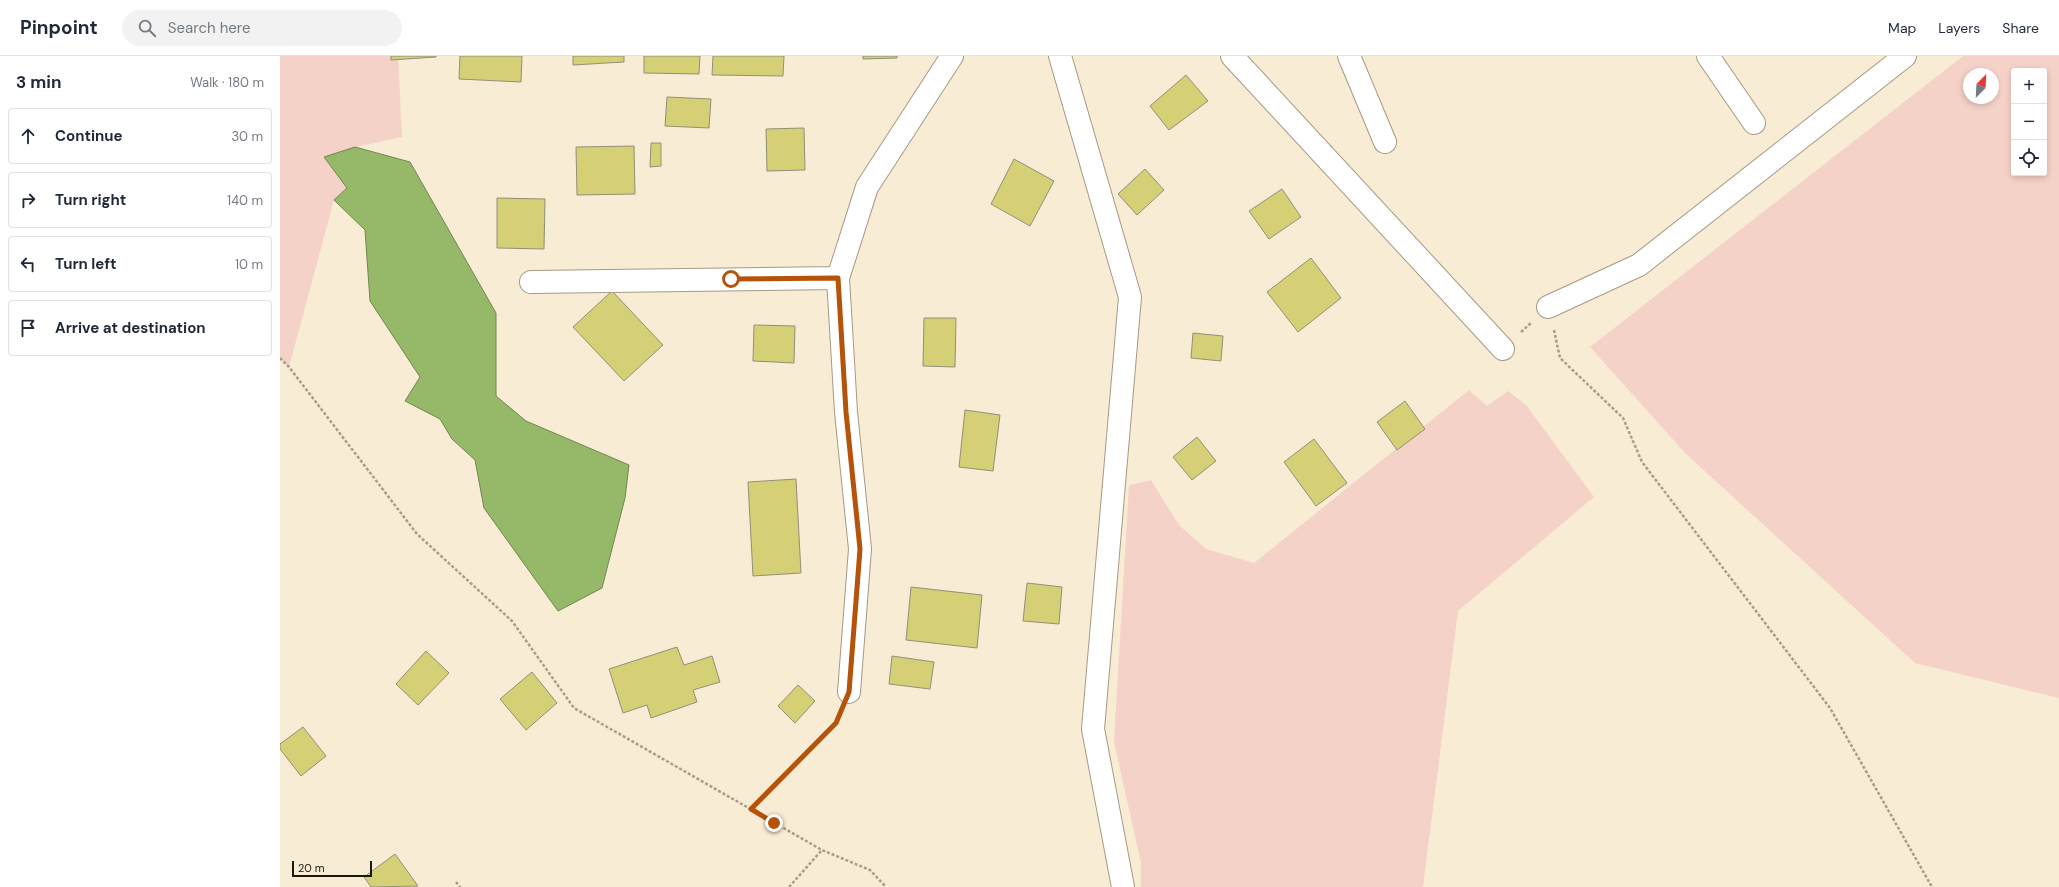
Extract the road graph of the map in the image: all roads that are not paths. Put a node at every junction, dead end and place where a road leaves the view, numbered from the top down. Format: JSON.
{"nodes":[{"id":1,"x":952,"y":56,"type":"edge"},
{"id":2,"x":1060,"y":56,"type":"edge"},
{"id":3,"x":1232,"y":56,"type":"edge"},
{"id":4,"x":1349,"y":56,"type":"edge"},
{"id":5,"x":1708,"y":56,"type":"edge"},
{"id":6,"x":1905,"y":56,"type":"edge"},
{"id":7,"x":1754,"y":123,"type":"dead end"},
{"id":8,"x":1385,"y":142,"type":"dead end"},
{"id":9,"x":838,"y":278,"type":"junction"},
{"id":10,"x":531,"y":282,"type":"dead end"},
{"id":11,"x":1548,"y":307,"type":"road end"},
{"id":12,"x":1503,"y":349,"type":"road end"},
{"id":13,"x":849,"y":692,"type":"road end"},
{"id":14,"x":1123,"y":887,"type":"edge"}],
"edges":[{"from":1,"to":9,"type":"street"},
{"from":2,"to":14,"type":"street"},
{"from":3,"to":12,"type":"street"},
{"from":4,"to":8,"type":"street"},
{"from":5,"to":7,"type":"street"},
{"from":6,"to":11,"type":"street"},
{"from":9,"to":10,"type":"street"},
{"from":9,"to":13,"type":"street"}]}
